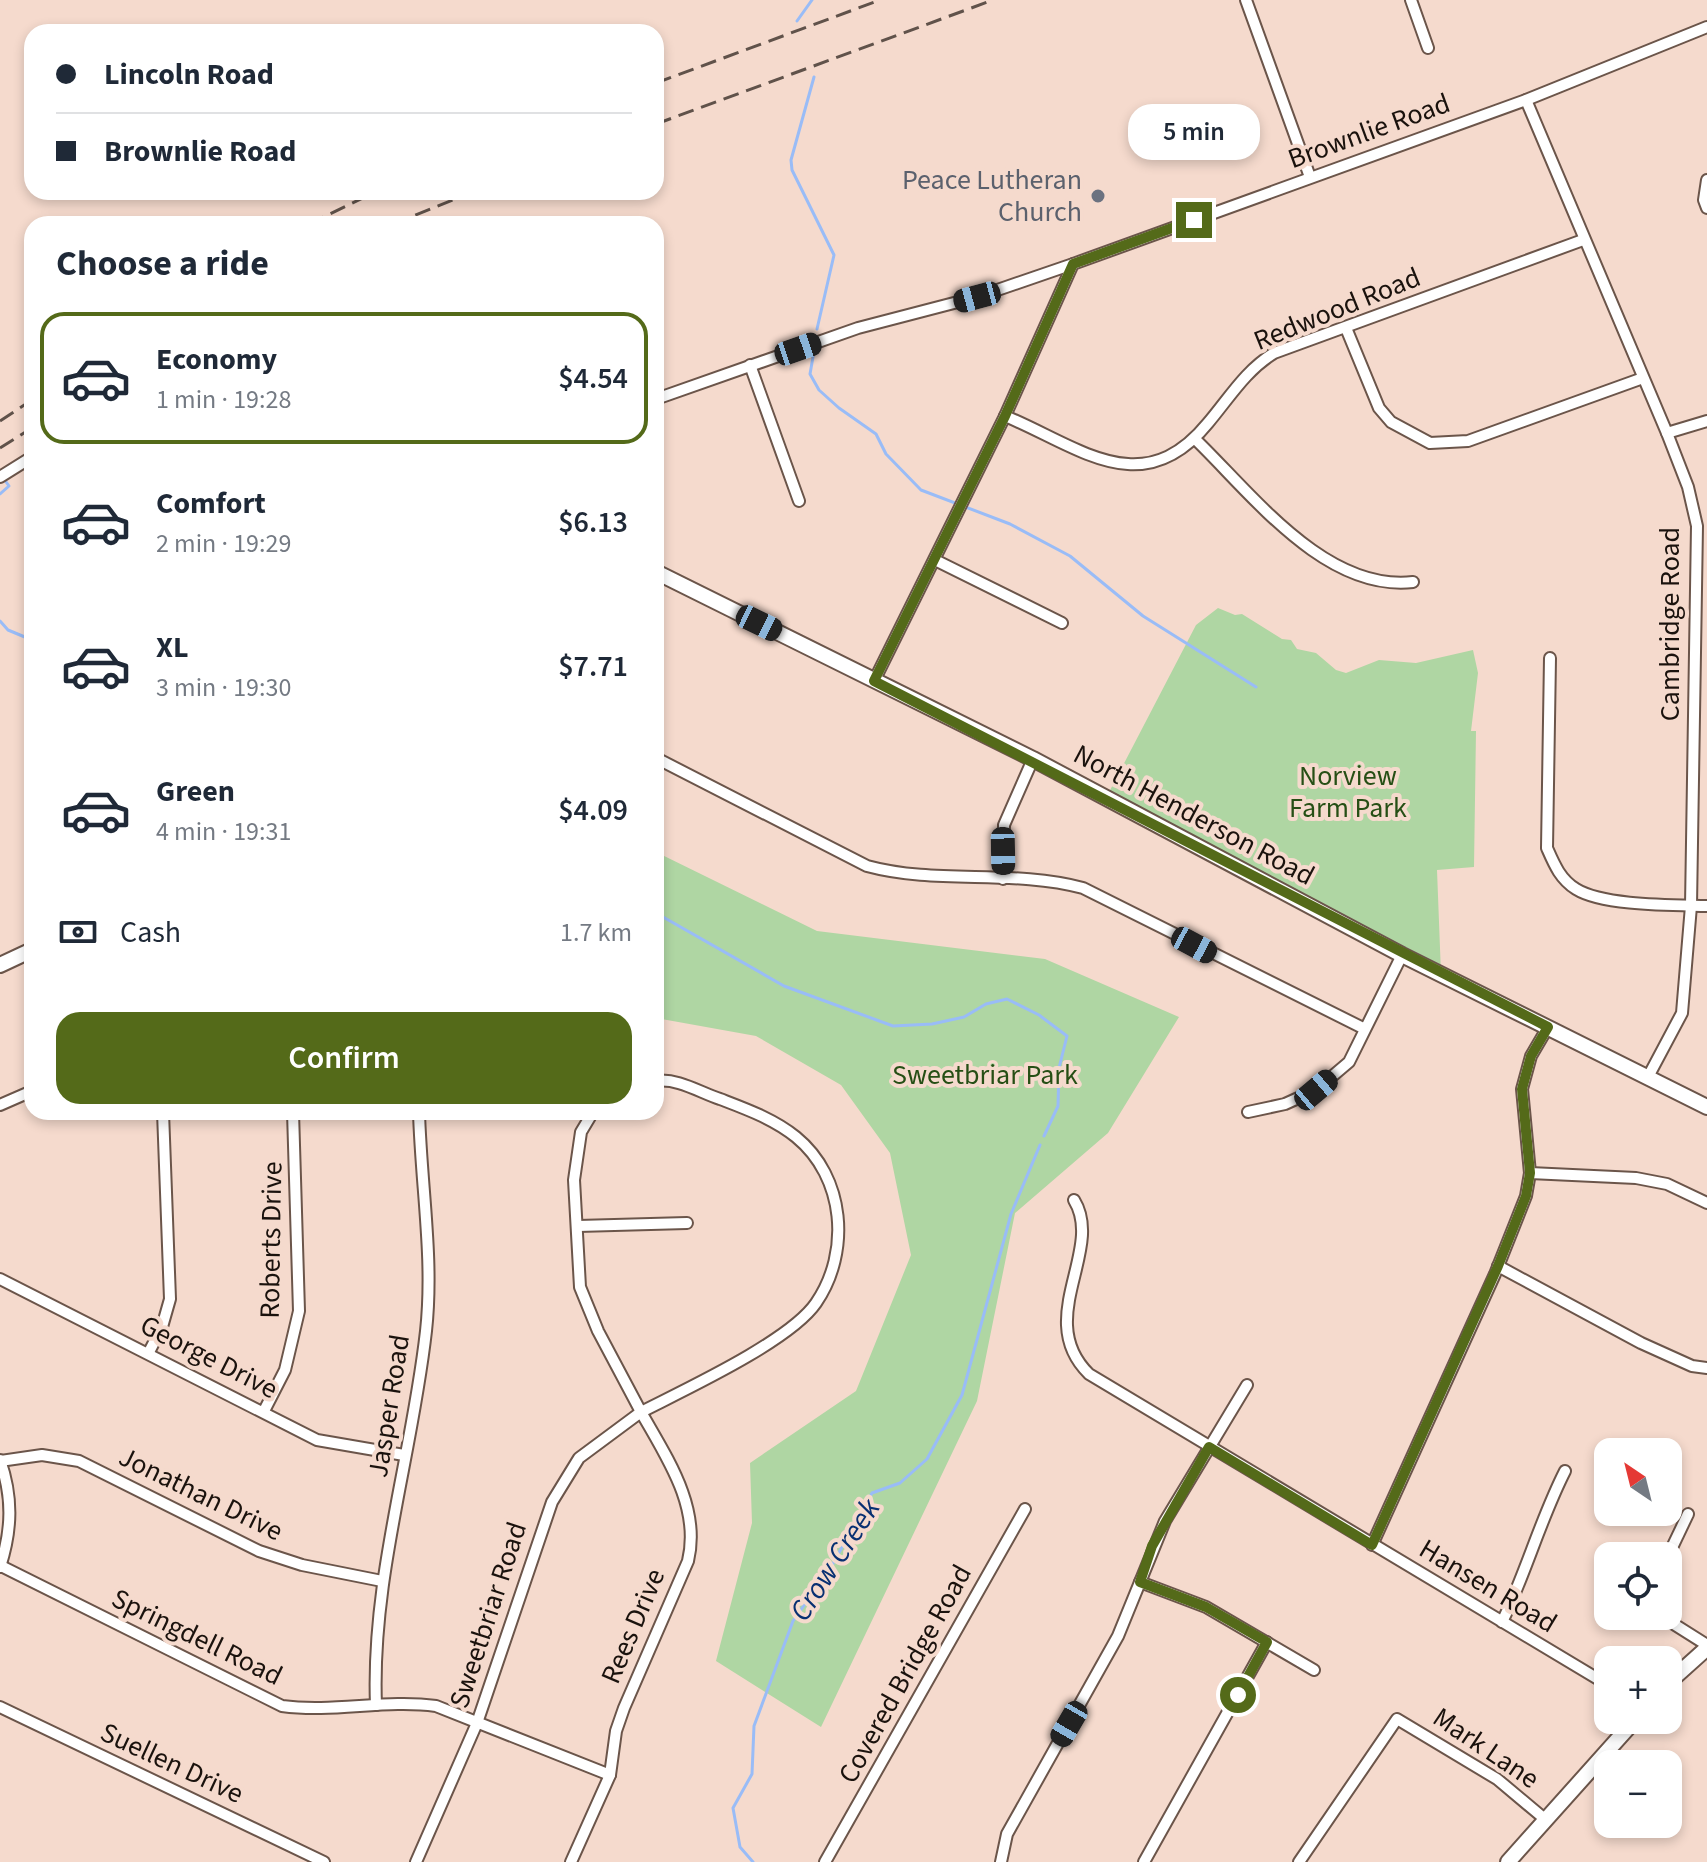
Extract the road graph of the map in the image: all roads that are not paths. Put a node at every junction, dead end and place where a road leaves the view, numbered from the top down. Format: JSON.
{"nodes":[{"id":1,"x":1246,"y":0,"type":"edge"},
{"id":2,"x":1411,"y":0,"type":"edge"},
{"id":3,"x":1707,"y":27,"type":"edge"},
{"id":4,"x":1428,"y":48,"type":"dead end"},
{"id":5,"x":1526,"y":100,"type":"junction"},
{"id":6,"x":1310,"y":177,"type":"junction"},
{"id":7,"x":1707,"y":180,"type":"edge"},
{"id":8,"x":1707,"y":208,"type":"edge"},
{"id":9,"x":1583,"y":240,"type":"junction"},
{"id":10,"x":1073,"y":264,"type":"junction"},
{"id":11,"x":1346,"y":328,"type":"junction"},
{"id":12,"x":750,"y":365,"type":"junction"},
{"id":13,"x":1643,"y":378,"type":"junction"},
{"id":14,"x":664,"y":396,"type":"edge"},
{"id":15,"x":1005,"y":416,"type":"junction"},
{"id":16,"x":1707,"y":421,"type":"edge"},
{"id":17,"x":1667,"y":433,"type":"junction"},
{"id":18,"x":1195,"y":439,"type":"junction"},
{"id":19,"x":24,"y":462,"type":"edge"},
{"id":20,"x":5,"y":474,"type":"edge"},
{"id":21,"x":799,"y":501,"type":"dead end"},
{"id":22,"x":935,"y":560,"type":"junction"},
{"id":23,"x":664,"y":576,"type":"edge"},
{"id":24,"x":1413,"y":582,"type":"dead end"},
{"id":25,"x":1062,"y":623,"type":"dead end"},
{"id":26,"x":1550,"y":658,"type":"dead end"},
{"id":27,"x":874,"y":681,"type":"junction"},
{"id":28,"x":1033,"y":759,"type":"junction"},
{"id":29,"x":664,"y":762,"type":"edge"},
{"id":30,"x":1003,"y":879,"type":"junction"},
{"id":31,"x":1691,"y":906,"type":"junction"},
{"id":32,"x":1707,"y":906,"type":"edge"},
{"id":33,"x":24,"y":954,"type":"edge"},
{"id":34,"x":1402,"y":955,"type":"junction"},
{"id":35,"x":0,"y":965,"type":"edge"},
{"id":36,"x":1548,"y":1027,"type":"junction"},
{"id":37,"x":1363,"y":1028,"type":"junction"},
{"id":38,"x":1648,"y":1077,"type":"junction"},
{"id":39,"x":664,"y":1081,"type":"edge"},
{"id":40,"x":24,"y":1094,"type":"edge"},
{"id":41,"x":0,"y":1105,"type":"edge"},
{"id":42,"x":1707,"y":1107,"type":"edge"},
{"id":43,"x":1248,"y":1112,"type":"dead end"},
{"id":44,"x":163,"y":1120,"type":"edge"},
{"id":45,"x":293,"y":1120,"type":"edge"},
{"id":46,"x":419,"y":1120,"type":"edge"},
{"id":47,"x":588,"y":1120,"type":"edge"},
{"id":48,"x":1530,"y":1173,"type":"junction"},
{"id":49,"x":1074,"y":1200,"type":"dead end"},
{"id":50,"x":1707,"y":1203,"type":"edge"},
{"id":51,"x":687,"y":1223,"type":"dead end"},
{"id":52,"x":578,"y":1226,"type":"junction"},
{"id":53,"x":1498,"y":1266,"type":"junction"},
{"id":54,"x":0,"y":1279,"type":"edge"},
{"id":55,"x":149,"y":1352,"type":"junction"},
{"id":56,"x":1707,"y":1368,"type":"edge"},
{"id":57,"x":1247,"y":1385,"type":"dead end"},
{"id":58,"x":264,"y":1411,"type":"junction"},
{"id":59,"x":641,"y":1412,"type":"junction"},
{"id":60,"x":1209,"y":1447,"type":"junction"},
{"id":61,"x":404,"y":1455,"type":"junction"},
{"id":62,"x":0,"y":1460,"type":"edge"},
{"id":63,"x":1565,"y":1471,"type":"dead end"},
{"id":64,"x":1025,"y":1509,"type":"dead end"},
{"id":65,"x":1688,"y":1514,"type":"dead end"},
{"id":66,"x":1675,"y":1542,"type":"edge"},
{"id":67,"x":1372,"y":1545,"type":"junction"},
{"id":68,"x":0,"y":1566,"type":"edge"},
{"id":69,"x":382,"y":1581,"type":"junction"},
{"id":70,"x":1140,"y":1582,"type":"junction"},
{"id":71,"x":1502,"y":1622,"type":"junction"},
{"id":72,"x":1682,"y":1630,"type":"edge"},
{"id":73,"x":1267,"y":1642,"type":"junction"},
{"id":74,"x":1707,"y":1647,"type":"edge"},
{"id":75,"x":1314,"y":1670,"type":"dead end"},
{"id":76,"x":1682,"y":1670,"type":"edge"},
{"id":77,"x":1594,"y":1677,"type":"edge"},
{"id":78,"x":376,"y":1705,"type":"junction"},
{"id":79,"x":0,"y":1707,"type":"edge"},
{"id":80,"x":477,"y":1723,"type":"junction"},
{"id":81,"x":1623,"y":1734,"type":"edge"},
{"id":82,"x":610,"y":1775,"type":"junction"},
{"id":83,"x":1546,"y":1820,"type":"junction"},
{"id":84,"x":324,"y":1862,"type":"edge"},
{"id":85,"x":416,"y":1862,"type":"edge"},
{"id":86,"x":571,"y":1862,"type":"edge"},
{"id":87,"x":825,"y":1862,"type":"edge"},
{"id":88,"x":1001,"y":1862,"type":"edge"},
{"id":89,"x":1144,"y":1862,"type":"edge"},
{"id":90,"x":1299,"y":1862,"type":"edge"},
{"id":91,"x":1508,"y":1862,"type":"edge"}],
"edges":[{"from":1,"to":6,"type":"street"},
{"from":2,"to":4,"type":"street"},
{"from":3,"to":5,"type":"street","name":"Brownlie Road"},
{"from":5,"to":6,"type":"street","name":"Brownlie Road"},
{"from":5,"to":9,"type":"street","name":"Cambridge Road"},
{"from":6,"to":10,"type":"street","name":"Brownlie Road"},
{"from":7,"to":8,"type":"street"},
{"from":9,"to":11,"type":"street","name":"Redwood Road"},
{"from":9,"to":13,"type":"street","name":"Cambridge Road"},
{"from":10,"to":12,"type":"street","name":"Brownlie Road"},
{"from":10,"to":15,"type":"street"},
{"from":11,"to":13,"type":"street"},
{"from":11,"to":18,"type":"street","name":"Redwood Road"},
{"from":12,"to":14,"type":"street","name":"Brownlie Road"},
{"from":12,"to":21,"type":"street"},
{"from":13,"to":17,"type":"street","name":"Cambridge Road"},
{"from":15,"to":18,"type":"street","name":"Redwood Road"},
{"from":15,"to":22,"type":"street"},
{"from":16,"to":17,"type":"street"},
{"from":17,"to":31,"type":"street","name":"Cambridge Road"},
{"from":18,"to":24,"type":"street"},
{"from":19,"to":20,"type":"street"},
{"from":22,"to":25,"type":"street"},
{"from":22,"to":27,"type":"street"},
{"from":23,"to":27,"type":"street","name":"North Henderson Road"},
{"from":26,"to":31,"type":"street"},
{"from":27,"to":28,"type":"street","name":"North Henderson Road"},
{"from":28,"to":30,"type":"street"},
{"from":28,"to":34,"type":"street","name":"North Henderson Road"},
{"from":29,"to":30,"type":"street"},
{"from":30,"to":37,"type":"street"},
{"from":31,"to":32,"type":"street"},
{"from":31,"to":38,"type":"street","name":"Cambridge Road"},
{"from":33,"to":35,"type":"street"},
{"from":34,"to":36,"type":"street","name":"North Henderson Road"},
{"from":34,"to":37,"type":"street"},
{"from":36,"to":38,"type":"street","name":"North Henderson Road"},
{"from":36,"to":48,"type":"street"},
{"from":37,"to":43,"type":"street"},
{"from":38,"to":42,"type":"street","name":"North Henderson Road"},
{"from":39,"to":59,"type":"street","name":"Sweetbriar Road"},
{"from":40,"to":41,"type":"street"},
{"from":44,"to":55,"type":"street"},
{"from":45,"to":58,"type":"street","name":"Roberts Drive"},
{"from":46,"to":61,"type":"street","name":"Jasper Road"},
{"from":47,"to":52,"type":"street","name":"Rees Drive"},
{"from":48,"to":50,"type":"street"},
{"from":48,"to":53,"type":"street"},
{"from":49,"to":60,"type":"street","name":"Hansen Road"},
{"from":51,"to":52,"type":"street"},
{"from":52,"to":59,"type":"street","name":"Rees Drive"},
{"from":53,"to":56,"type":"street"},
{"from":53,"to":67,"type":"street"},
{"from":54,"to":55,"type":"street","name":"George Drive"},
{"from":55,"to":58,"type":"street","name":"George Drive"},
{"from":57,"to":60,"type":"street"},
{"from":58,"to":61,"type":"street","name":"George Drive"},
{"from":59,"to":80,"type":"street","name":"Sweetbriar Road"},
{"from":59,"to":82,"type":"street","name":"Rees Drive"},
{"from":60,"to":67,"type":"street","name":"Hansen Road"},
{"from":60,"to":70,"type":"street"},
{"from":61,"to":69,"type":"street","name":"Jasper Road"},
{"from":62,"to":68,"type":"street"},
{"from":62,"to":69,"type":"street","name":"Jonathan Drive"},
{"from":63,"to":71,"type":"street"},
{"from":64,"to":87,"type":"street","name":"Covered Bridge Road"},
{"from":65,"to":66,"type":"street"},
{"from":67,"to":71,"type":"street","name":"Hansen Road"},
{"from":68,"to":78,"type":"street","name":"Springdell Road"},
{"from":69,"to":78,"type":"street","name":"Jasper Road"},
{"from":70,"to":73,"type":"street"},
{"from":70,"to":88,"type":"street"},
{"from":71,"to":77,"type":"street","name":"Hansen Road"},
{"from":72,"to":74,"type":"street"},
{"from":73,"to":75,"type":"street"},
{"from":73,"to":89,"type":"street"},
{"from":74,"to":76,"type":"street"},
{"from":78,"to":80,"type":"street","name":"Springdell Road"},
{"from":79,"to":84,"type":"street","name":"Suellen Drive"},
{"from":80,"to":82,"type":"street","name":"Springdell Road"},
{"from":80,"to":85,"type":"street","name":"Sweetbriar Road"},
{"from":81,"to":83,"type":"street"},
{"from":82,"to":86,"type":"street","name":"Rees Drive"},
{"from":83,"to":90,"type":"street","name":"Mark Lane"},
{"from":83,"to":91,"type":"street"}]}
